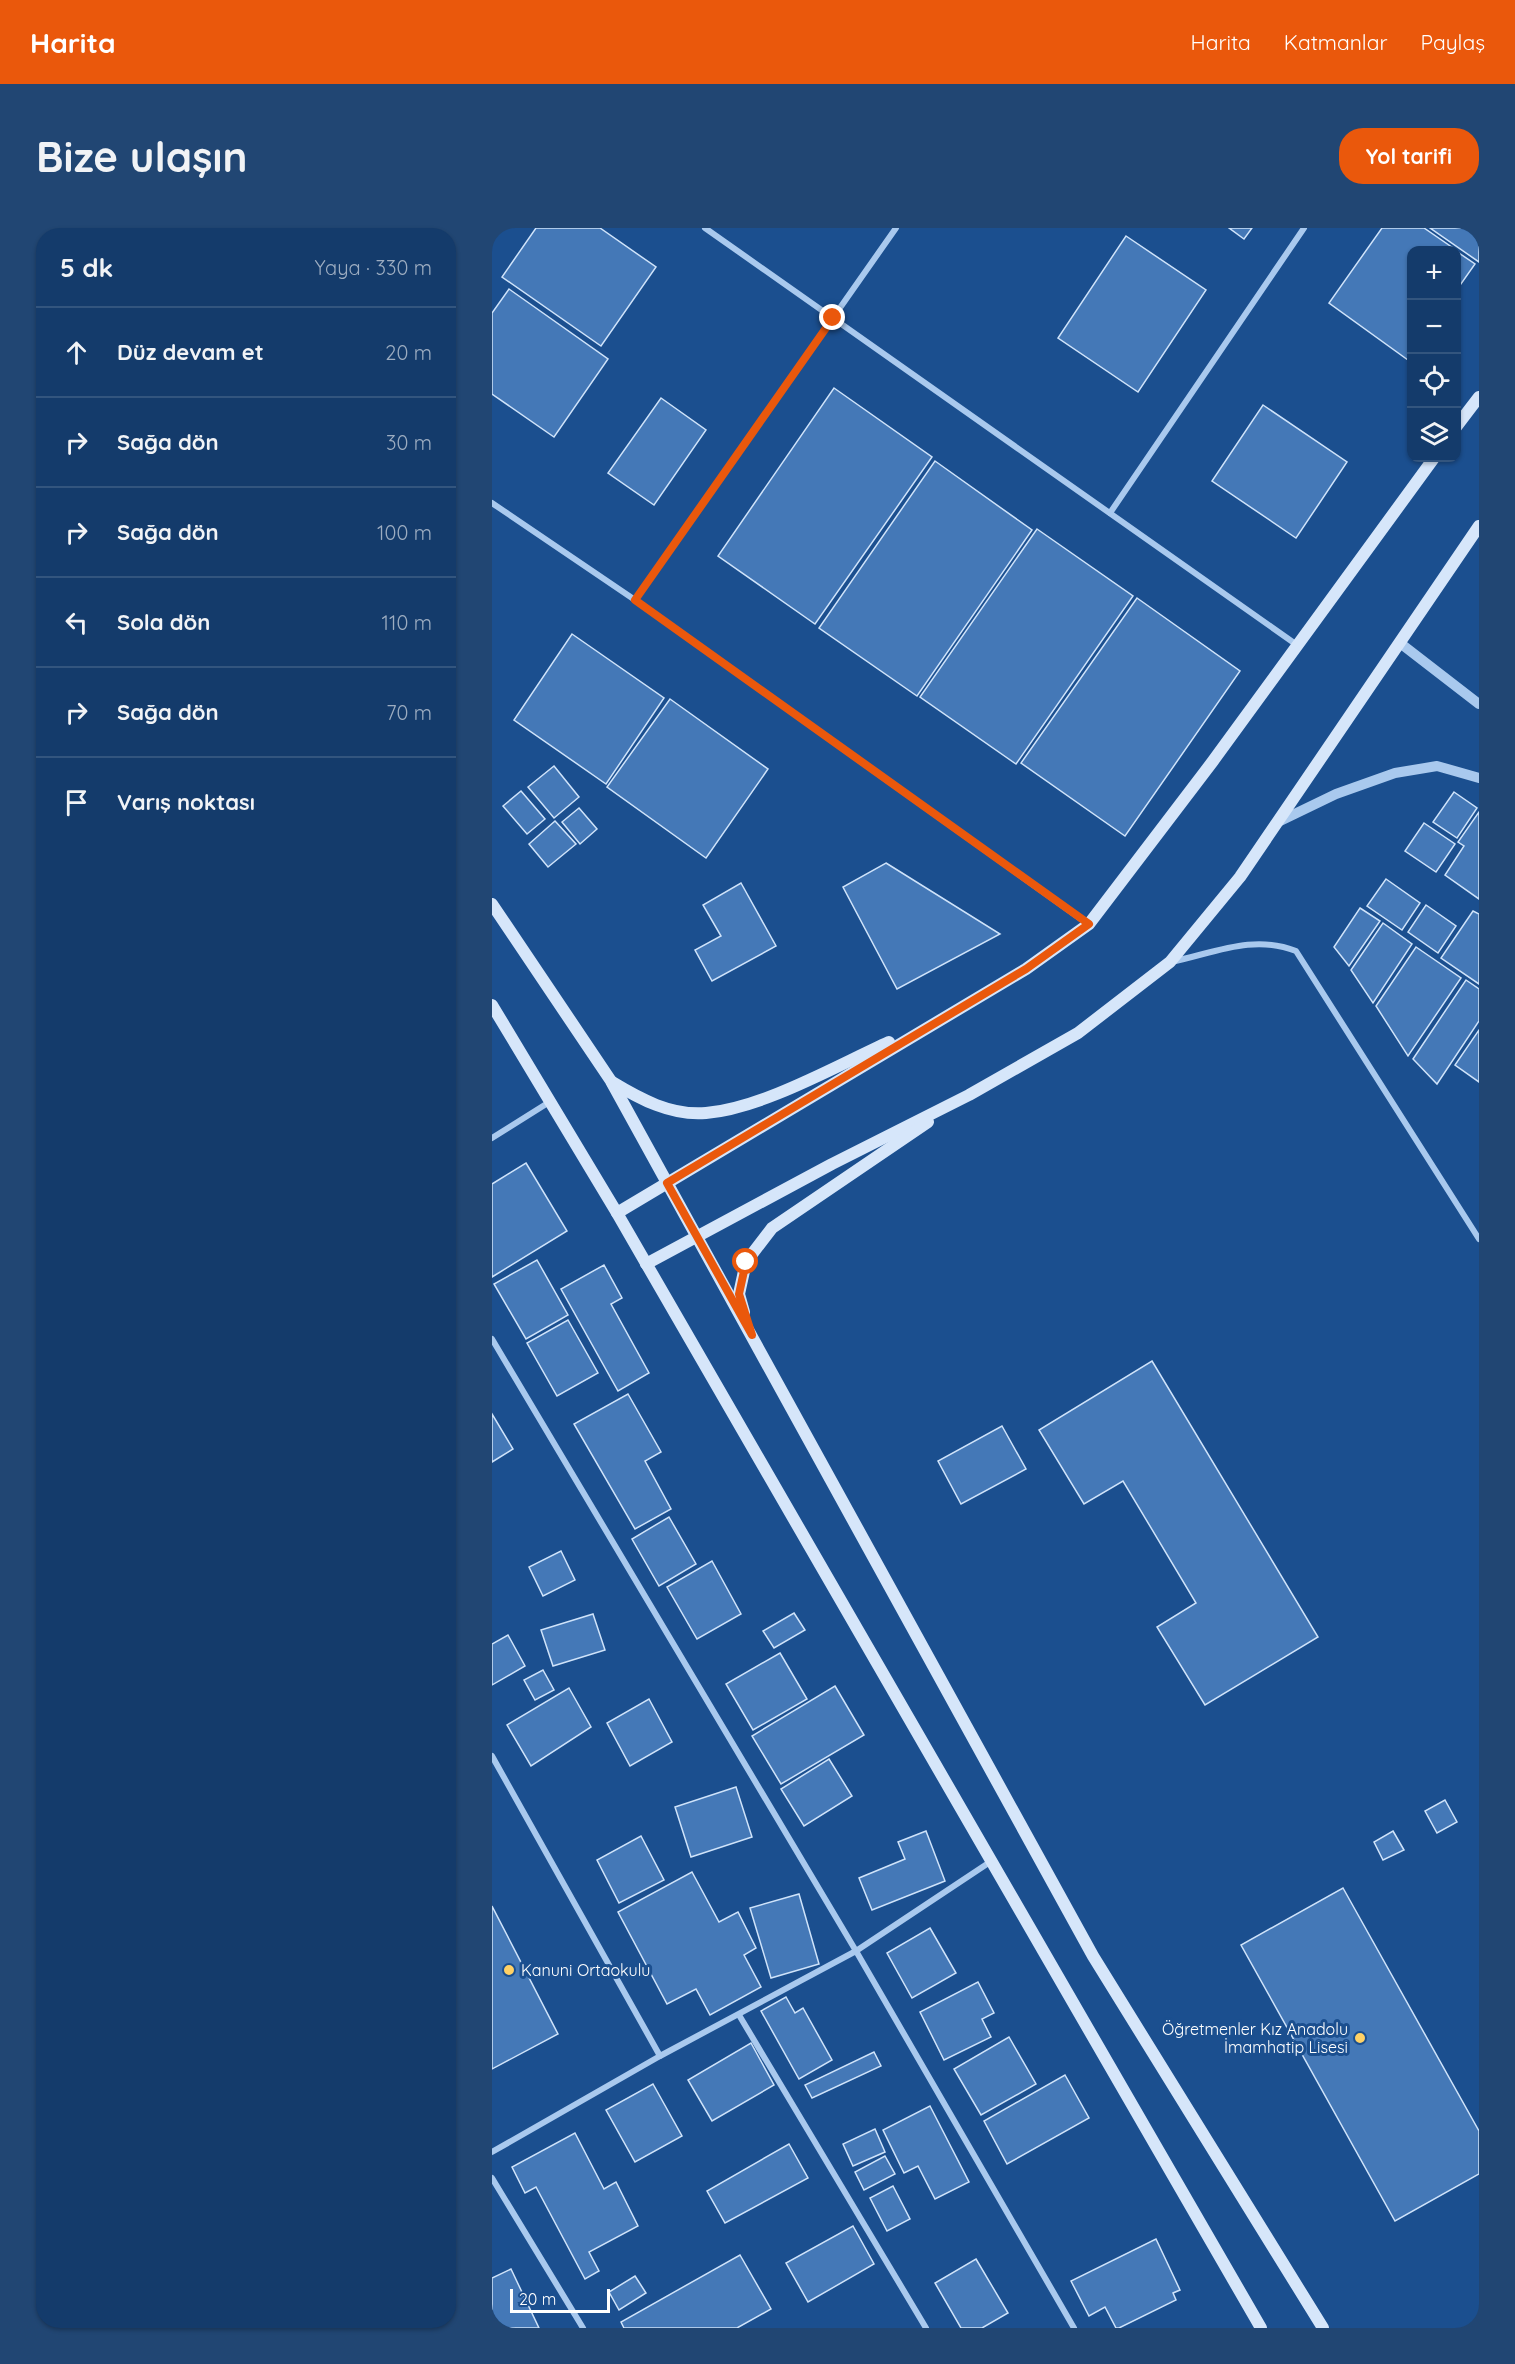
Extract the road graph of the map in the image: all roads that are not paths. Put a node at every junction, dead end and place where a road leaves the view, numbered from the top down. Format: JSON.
{"nodes":[{"id":1,"x":705,"y":228,"type":"edge"},
{"id":2,"x":896,"y":228,"type":"edge"},
{"id":3,"x":1304,"y":228,"type":"edge"},
{"id":4,"x":833,"y":318,"type":"junction"},
{"id":5,"x":1479,"y":397,"type":"edge"},
{"id":6,"x":1461,"y":420,"type":"edge"},
{"id":7,"x":1431,"y":462,"type":"edge"},
{"id":8,"x":492,"y":503,"type":"edge"},
{"id":9,"x":1110,"y":513,"type":"junction"},
{"id":10,"x":1479,"y":526,"type":"edge"},
{"id":11,"x":635,"y":600,"type":"junction"},
{"id":12,"x":1400,"y":644,"type":"junction"},
{"id":13,"x":1298,"y":645,"type":"junction"},
{"id":14,"x":1479,"y":704,"type":"edge"},
{"id":15,"x":1479,"y":778,"type":"edge"},
{"id":16,"x":1278,"y":822,"type":"junction"},
{"id":17,"x":492,"y":904,"type":"edge"},
{"id":18,"x":1089,"y":924,"type":"junction"},
{"id":19,"x":1170,"y":962,"type":"junction"},
{"id":20,"x":492,"y":1005,"type":"edge"},
{"id":21,"x":936,"y":1021,"type":"junction"},
{"id":22,"x":611,"y":1081,"type":"junction"},
{"id":23,"x":969,"y":1095,"type":"junction"},
{"id":24,"x":552,"y":1101,"type":"junction"},
{"id":25,"x":492,"y":1137,"type":"edge"},
{"id":26,"x":667,"y":1183,"type":"junction"},
{"id":27,"x":617,"y":1213,"type":"junction"},
{"id":28,"x":695,"y":1238,"type":"junction"},
{"id":29,"x":1479,"y":1239,"type":"edge"},
{"id":30,"x":646,"y":1264,"type":"junction"},
{"id":31,"x":752,"y":1335,"type":"junction"},
{"id":32,"x":492,"y":1339,"type":"edge"},
{"id":33,"x":492,"y":1756,"type":"edge"},
{"id":34,"x":990,"y":1862,"type":"junction"},
{"id":35,"x":856,"y":1951,"type":"junction"},
{"id":36,"x":739,"y":2015,"type":"junction"},
{"id":37,"x":660,"y":2056,"type":"junction"},
{"id":38,"x":492,"y":2152,"type":"edge"},
{"id":39,"x":492,"y":2178,"type":"edge"},
{"id":40,"x":583,"y":2328,"type":"edge"},
{"id":41,"x":926,"y":2328,"type":"edge"},
{"id":42,"x":1074,"y":2328,"type":"edge"},
{"id":43,"x":1261,"y":2328,"type":"edge"},
{"id":44,"x":1323,"y":2328,"type":"edge"}],
"edges":[{"from":1,"to":4,"type":"street"},
{"from":2,"to":4,"type":"street"},
{"from":3,"to":9,"type":"street"},
{"from":4,"to":9,"type":"street"},
{"from":4,"to":11,"type":"street"},
{"from":5,"to":6,"type":"main road"},
{"from":7,"to":13,"type":"main road"},
{"from":8,"to":11,"type":"street"},
{"from":9,"to":13,"type":"street"},
{"from":10,"to":12,"type":"main road"},
{"from":11,"to":18,"type":"street"},
{"from":12,"to":14,"type":"street"},
{"from":12,"to":16,"type":"main road"},
{"from":13,"to":18,"type":"main road"},
{"from":15,"to":16,"type":"street"},
{"from":16,"to":19,"type":"main road"},
{"from":17,"to":22,"type":"main road"},
{"from":18,"to":21,"type":"main road"},
{"from":19,"to":23,"type":"main road"},
{"from":19,"to":29,"type":"street"},
{"from":20,"to":24,"type":"main road"},
{"from":21,"to":22,"type":"main road"},
{"from":21,"to":26,"type":"main road"},
{"from":22,"to":26,"type":"main road"},
{"from":23,"to":28,"type":"main road"},
{"from":23,"to":31,"type":"main road"},
{"from":24,"to":25,"type":"street"},
{"from":24,"to":27,"type":"main road"},
{"from":26,"to":27,"type":"main road"},
{"from":26,"to":28,"type":"main road"},
{"from":27,"to":30,"type":"main road"},
{"from":28,"to":30,"type":"main road"},
{"from":28,"to":31,"type":"main road"},
{"from":30,"to":34,"type":"main road"},
{"from":31,"to":44,"type":"main road"},
{"from":32,"to":35,"type":"street"},
{"from":33,"to":37,"type":"street"},
{"from":34,"to":35,"type":"street"},
{"from":34,"to":43,"type":"main road"},
{"from":35,"to":36,"type":"street"},
{"from":35,"to":42,"type":"street"},
{"from":36,"to":37,"type":"street"},
{"from":36,"to":41,"type":"street"},
{"from":37,"to":38,"type":"street"},
{"from":39,"to":40,"type":"street"}]}
